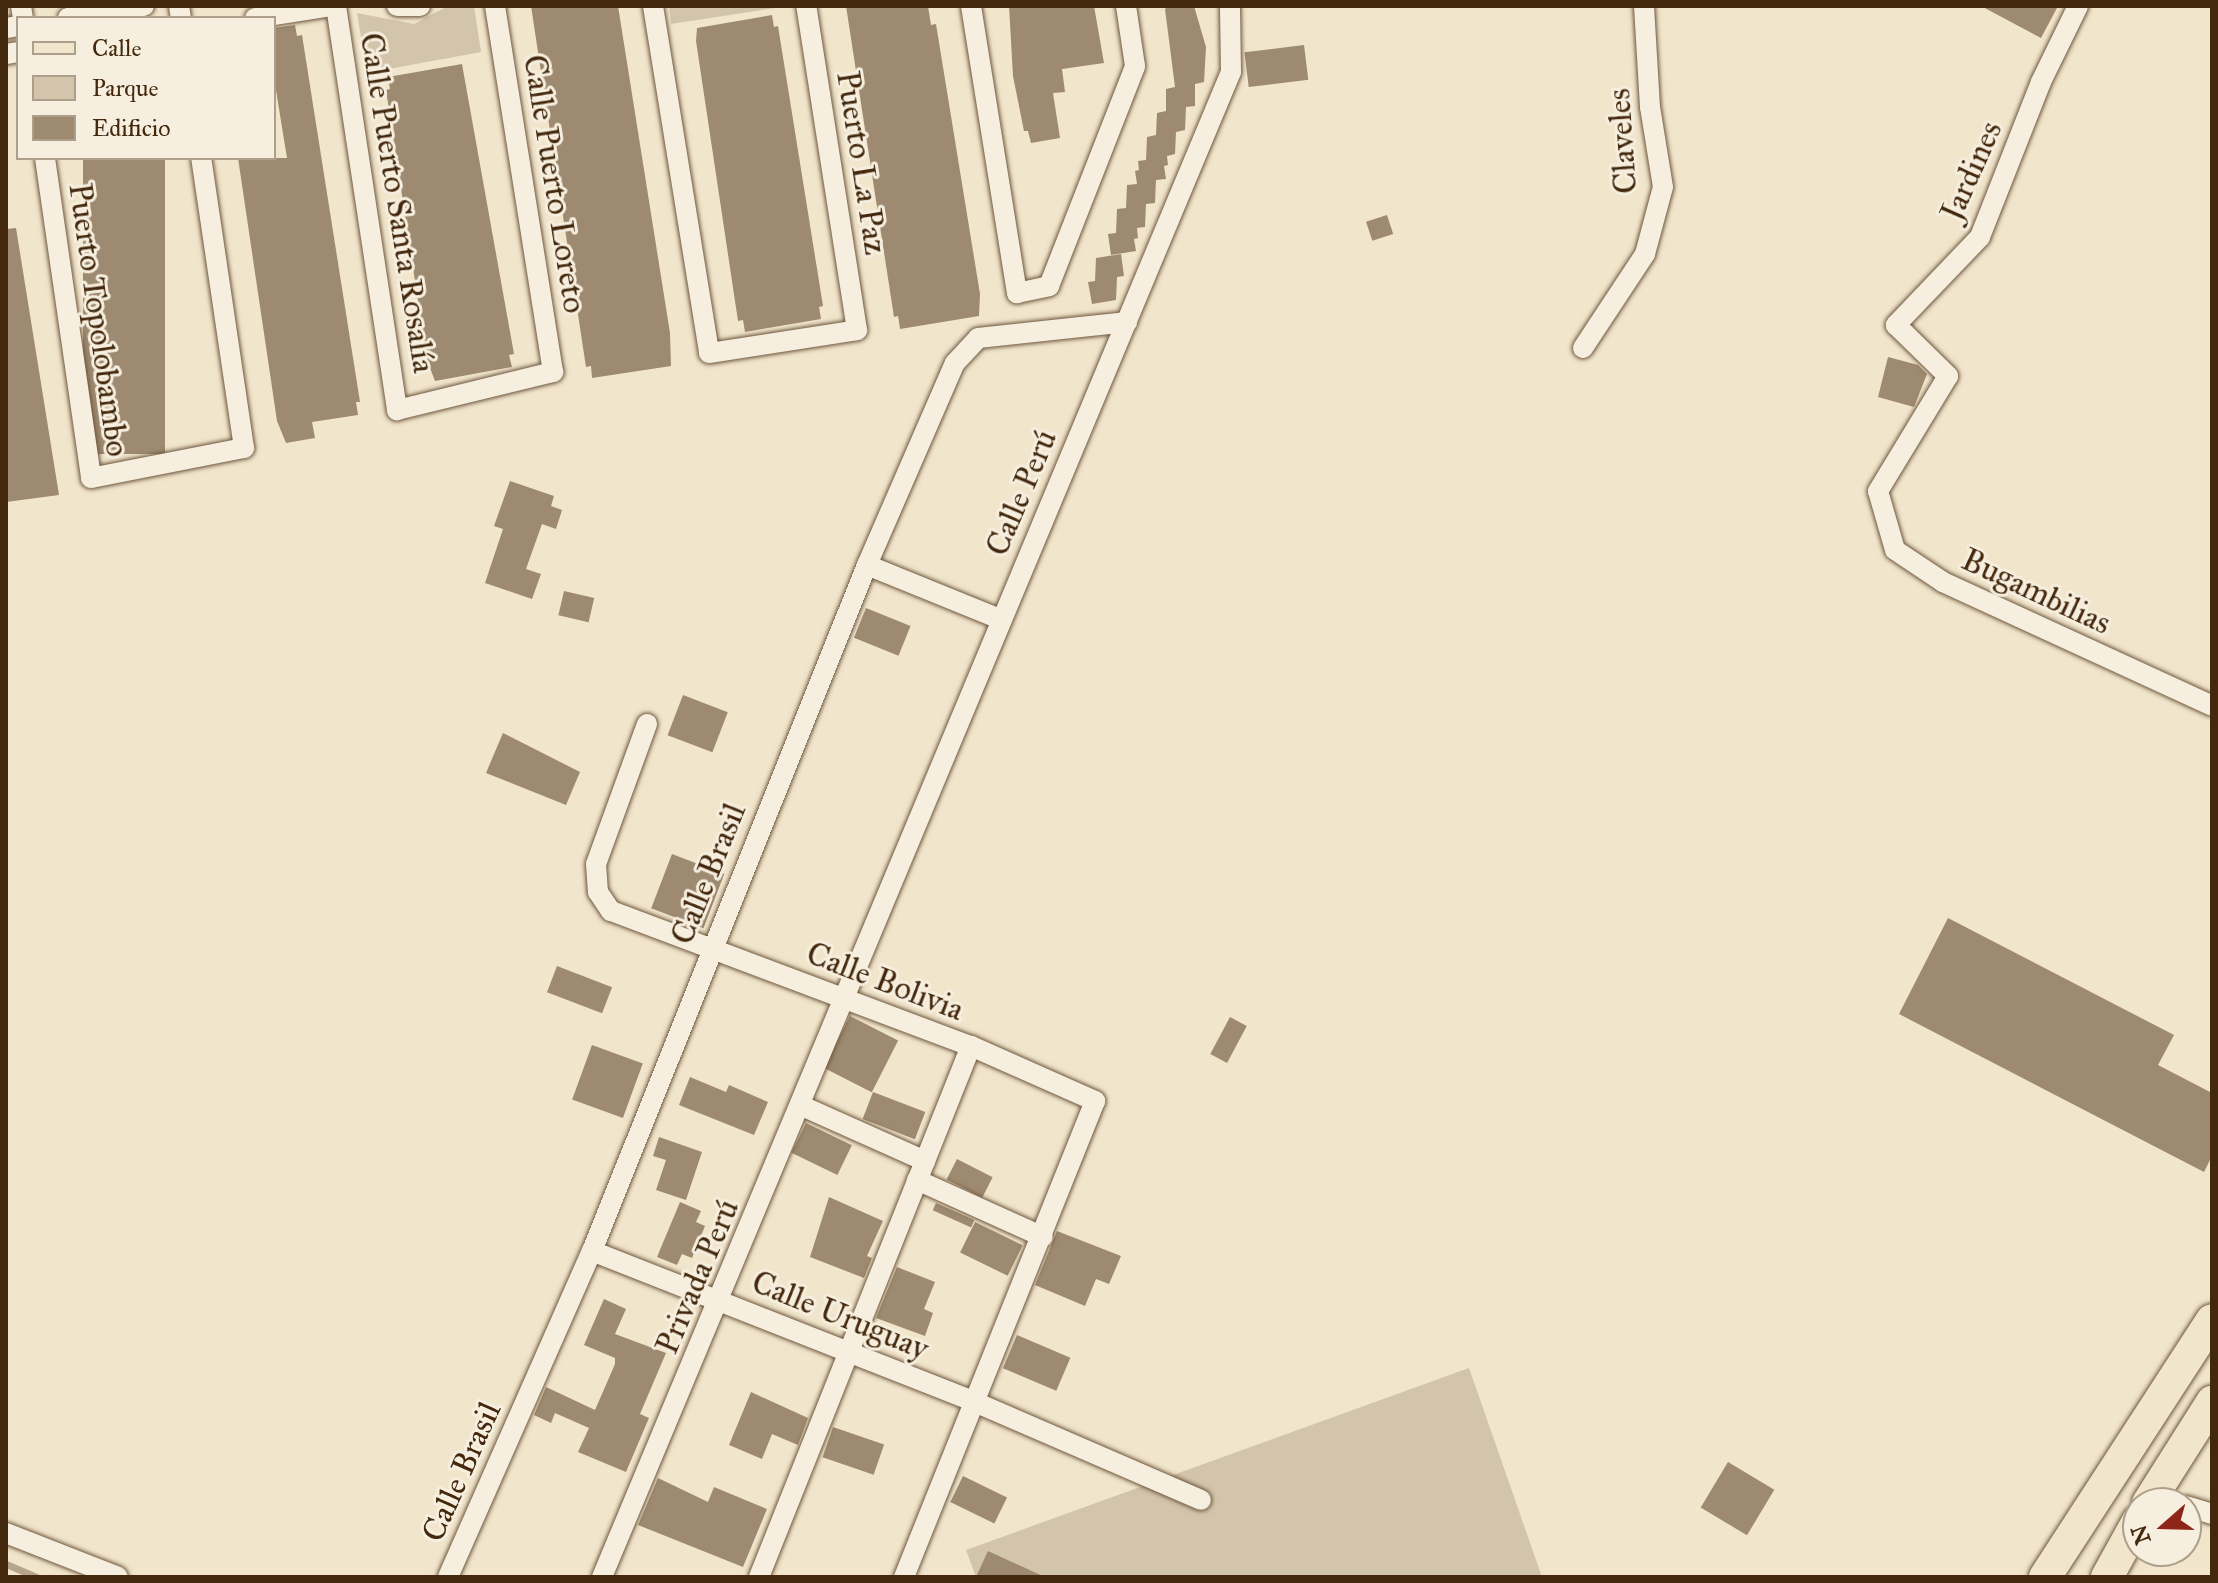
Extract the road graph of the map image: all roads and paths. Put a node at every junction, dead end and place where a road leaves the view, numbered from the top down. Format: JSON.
{"nodes":[{"id":1,"x":144,"y":6,"type":"edge"},
{"id":2,"x":334,"y":6,"type":"edge"},
{"id":3,"x":397,"y":6,"type":"edge"},
{"id":4,"x":420,"y":6,"type":"edge"},
{"id":5,"x":495,"y":6,"type":"edge"},
{"id":6,"x":653,"y":6,"type":"edge"},
{"id":7,"x":806,"y":6,"type":"edge"},
{"id":8,"x":971,"y":6,"type":"edge"},
{"id":9,"x":1126,"y":6,"type":"edge"},
{"id":10,"x":1230,"y":6,"type":"edge"},
{"id":11,"x":1644,"y":6,"type":"edge"},
{"id":12,"x":2078,"y":6,"type":"edge"},
{"id":13,"x":81,"y":16,"type":"edge"},
{"id":14,"x":268,"y":16,"type":"edge"},
{"id":15,"x":45,"y":160,"type":"edge"},
{"id":16,"x":201,"y":160,"type":"edge"},
{"id":17,"x":1127,"y":322,"type":"junction"},
{"id":18,"x":1583,"y":348,"type":"dead end"},
{"id":19,"x":553,"y":372,"type":"joint"},
{"id":20,"x":1878,"y":491,"type":"joint"},
{"id":21,"x":867,"y":565,"type":"junction"},
{"id":22,"x":1000,"y":619,"type":"junction"},
{"id":23,"x":2212,"y":706,"type":"edge"},
{"id":24,"x":647,"y":724,"type":"dead end"},
{"id":25,"x":711,"y":949,"type":"junction"},
{"id":26,"x":842,"y":998,"type":"junction"},
{"id":27,"x":971,"y":1046,"type":"junction"},
{"id":28,"x":802,"y":1106,"type":"junction"},
{"id":29,"x":925,"y":1161,"type":"junction"},
{"id":30,"x":917,"y":1180,"type":"junction"},
{"id":31,"x":1043,"y":1237,"type":"junction"},
{"id":32,"x":592,"y":1251,"type":"junction"},
{"id":33,"x":721,"y":1301,"type":"junction"},
{"id":34,"x":2212,"y":1320,"type":"edge"},
{"id":35,"x":849,"y":1353,"type":"junction"},
{"id":36,"x":2212,"y":1402,"type":"edge"},
{"id":37,"x":977,"y":1403,"type":"junction"},
{"id":38,"x":2165,"y":1487,"type":"edge"},
{"id":39,"x":1201,"y":1500,"type":"dead end"},
{"id":40,"x":6,"y":1533,"type":"edge"},
{"id":41,"x":2122,"y":1554,"type":"edge"},
{"id":42,"x":118,"y":1577,"type":"edge"},
{"id":43,"x":448,"y":1577,"type":"edge"},
{"id":44,"x":602,"y":1577,"type":"edge"},
{"id":45,"x":759,"y":1577,"type":"edge"},
{"id":46,"x":904,"y":1577,"type":"edge"},
{"id":47,"x":2045,"y":1577,"type":"edge"},
{"id":48,"x":2107,"y":1577,"type":"edge"}],
"edges":[{"from":1,"to":13,"type":"street"},
{"from":2,"to":14,"type":"street"},
{"from":2,"to":19,"type":"street","name":"Calle Puerto Santa Rosalía"},
{"from":3,"to":4,"type":"street"},
{"from":5,"to":19,"type":"street","name":"Calle Puerto Loreto"},
{"from":6,"to":7,"type":"street","name":"Puerto La Paz"},
{"from":8,"to":9,"type":"street"},
{"from":10,"to":17,"type":"street","name":"Calle Perú"},
{"from":11,"to":18,"type":"street","name":"Claveles"},
{"from":12,"to":20,"type":"street","name":"Jardines"},
{"from":15,"to":16,"type":"street","name":"Puerto Topolobambo"},
{"from":17,"to":21,"type":"street","name":"Calle Brasil"},
{"from":17,"to":22,"type":"street","name":"Calle Perú"},
{"from":20,"to":23,"type":"street","name":"Bugambilias"},
{"from":21,"to":22,"type":"street"},
{"from":21,"to":25,"type":"street","name":"Calle Brasil"},
{"from":22,"to":26,"type":"street","name":"Calle Perú"},
{"from":24,"to":25,"type":"street","name":"Calle Bolivia"},
{"from":25,"to":26,"type":"street","name":"Calle Bolivia"},
{"from":25,"to":32,"type":"street","name":"Calle Brasil"},
{"from":26,"to":27,"type":"street","name":"Calle Bolivia"},
{"from":26,"to":28,"type":"street","name":"Privada Perú"},
{"from":27,"to":29,"type":"street","name":"Calle Bolivia"},
{"from":27,"to":31,"type":"street"},
{"from":28,"to":29,"type":"street"},
{"from":28,"to":33,"type":"street","name":"Privada Perú"},
{"from":29,"to":30,"type":"street","name":"Calle Bolivia"},
{"from":30,"to":31,"type":"street"},
{"from":30,"to":35,"type":"street","name":"Calle Bolivia"},
{"from":31,"to":37,"type":"street"},
{"from":32,"to":33,"type":"street","name":"Calle Uruguay"},
{"from":32,"to":43,"type":"street","name":"Calle Brasil"},
{"from":33,"to":35,"type":"street","name":"Calle Uruguay"},
{"from":33,"to":44,"type":"street","name":"Privada Perú"},
{"from":34,"to":47,"type":"main road"},
{"from":35,"to":37,"type":"street","name":"Calle Uruguay"},
{"from":35,"to":45,"type":"street","name":"Calle Bolivia"},
{"from":36,"to":38,"type":"main road"},
{"from":37,"to":39,"type":"street","name":"Calle Uruguay"},
{"from":37,"to":46,"type":"street"},
{"from":40,"to":42,"type":"street"},
{"from":41,"to":48,"type":"main road"}]}
